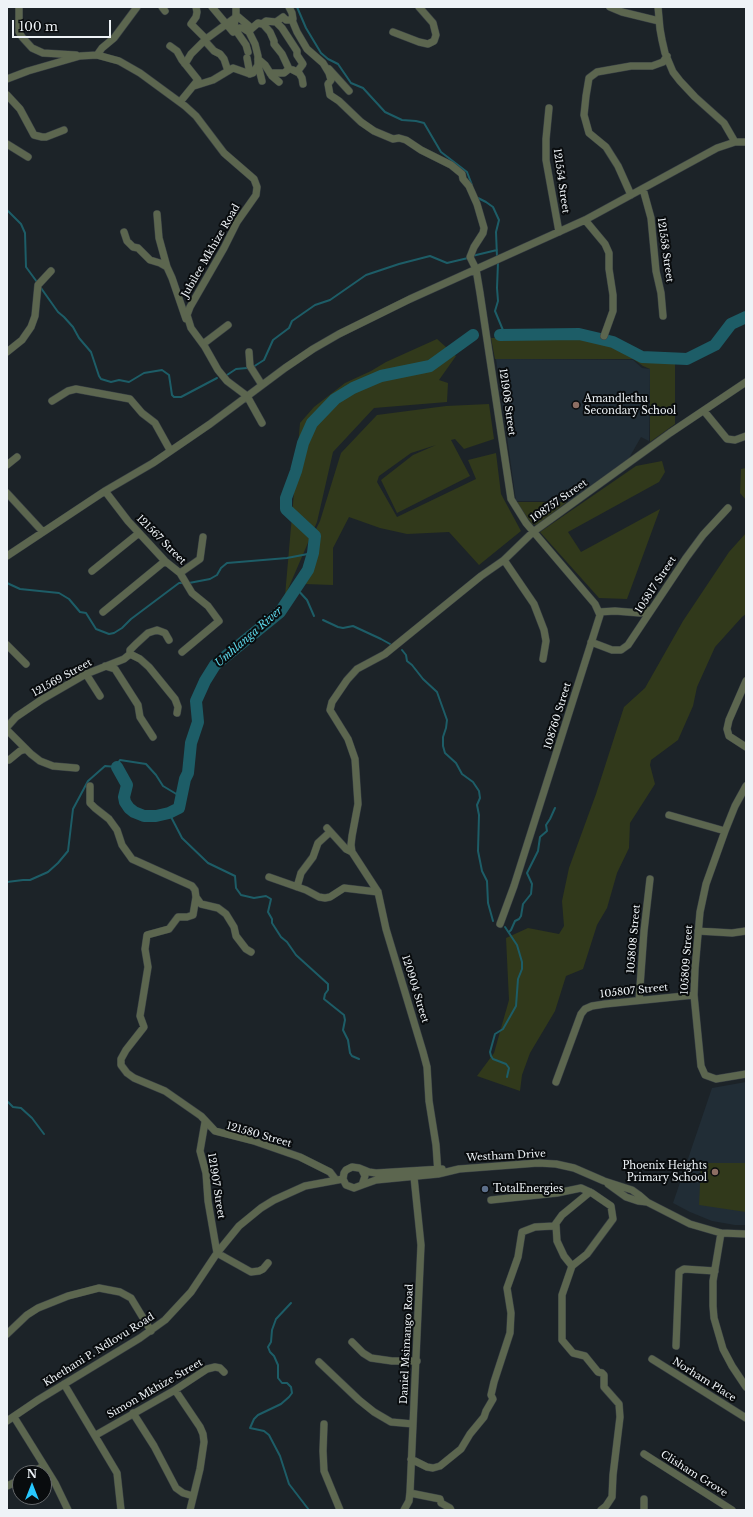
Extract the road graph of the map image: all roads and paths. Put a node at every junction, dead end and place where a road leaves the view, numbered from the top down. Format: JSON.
{"nodes":[{"id":1,"x":19,"y":7,"type":"edge"},
{"id":2,"x":137,"y":7,"type":"edge"},
{"id":3,"x":196,"y":7,"type":"edge"},
{"id":4,"x":212,"y":7,"type":"edge"},
{"id":5,"x":236,"y":7,"type":"edge"},
{"id":6,"x":289,"y":7,"type":"edge"},
{"id":7,"x":419,"y":7,"type":"edge"},
{"id":8,"x":610,"y":7,"type":"edge"},
{"id":9,"x":658,"y":7,"type":"edge"},
{"id":10,"x":236,"y":16,"type":"junction"},
{"id":11,"x":292,"y":20,"type":"junction"},
{"id":12,"x":659,"y":21,"type":"junction"},
{"id":13,"x":276,"y":22,"type":"junction"},
{"id":14,"x":263,"y":24,"type":"junction"},
{"id":15,"x":227,"y":25,"type":"junction"},
{"id":16,"x":250,"y":31,"type":"junction"},
{"id":17,"x":235,"y":32,"type":"junction"},
{"id":18,"x":393,"y":32,"type":"dead end"},
{"id":19,"x":206,"y":40,"type":"junction"},
{"id":20,"x":170,"y":46,"type":"dead end"},
{"id":21,"x":97,"y":55,"type":"junction"},
{"id":22,"x":80,"y":56,"type":"junction"},
{"id":23,"x":667,"y":56,"type":"junction"},
{"id":24,"x":258,"y":62,"type":"junction"},
{"id":25,"x":323,"y":63,"type":"junction"},
{"id":26,"x":185,"y":64,"type":"junction"},
{"id":27,"x":289,"y":69,"type":"junction"},
{"id":28,"x":228,"y":71,"type":"junction"},
{"id":29,"x":297,"y":72,"type":"junction"},
{"id":30,"x":270,"y":73,"type":"junction"},
{"id":31,"x":250,"y":74,"type":"junction"},
{"id":32,"x":7,"y":79,"type":"edge"},
{"id":33,"x":262,"y":81,"type":"dead end"},
{"id":34,"x":279,"y":82,"type":"dead end"},
{"id":35,"x":303,"y":84,"type":"dead end"},
{"id":36,"x":194,"y":86,"type":"junction"},
{"id":37,"x":349,"y":91,"type":"dead end"},
{"id":38,"x":7,"y":95,"type":"edge"},
{"id":39,"x":180,"y":102,"type":"junction"},
{"id":40,"x":549,"y":108,"type":"dead end"},
{"id":41,"x":64,"y":130,"type":"dead end"},
{"id":42,"x":735,"y":142,"type":"junction"},
{"id":43,"x":746,"y":142,"type":"edge"},
{"id":44,"x":7,"y":144,"type":"edge"},
{"id":45,"x":28,"y":157,"type":"dead end"},
{"id":46,"x":643,"y":189,"type":"junction"},
{"id":47,"x":631,"y":195,"type":"junction"},
{"id":48,"x":157,"y":214,"type":"dead end"},
{"id":49,"x":584,"y":220,"type":"junction"},
{"id":50,"x":124,"y":232,"type":"dead end"},
{"id":51,"x":559,"y":232,"type":"junction"},
{"id":52,"x":167,"y":267,"type":"junction"},
{"id":53,"x":478,"y":268,"type":"junction"},
{"id":54,"x":51,"y":271,"type":"dead end"},
{"id":55,"x":663,"y":316,"type":"dead end"},
{"id":56,"x":188,"y":322,"type":"junction"},
{"id":57,"x":228,"y":324,"type":"dead end"},
{"id":58,"x":604,"y":336,"type":"dead end"},
{"id":59,"x":203,"y":344,"type":"junction"},
{"id":60,"x":7,"y":352,"type":"edge"},
{"id":61,"x":249,"y":352,"type":"dead end"},
{"id":62,"x":746,"y":382,"type":"edge"},
{"id":63,"x":262,"y":385,"type":"junction"},
{"id":64,"x":247,"y":396,"type":"junction"},
{"id":65,"x":52,"y":401,"type":"dead end"},
{"id":66,"x":704,"y":411,"type":"junction"},
{"id":67,"x":262,"y":423,"type":"dead end"},
{"id":68,"x":746,"y":436,"type":"edge"},
{"id":69,"x":170,"y":450,"type":"junction"},
{"id":70,"x":17,"y":457,"type":"dead end"},
{"id":71,"x":7,"y":465,"type":"edge"},
{"id":72,"x":105,"y":491,"type":"junction"},
{"id":73,"x":7,"y":493,"type":"edge"},
{"id":74,"x":728,"y":508,"type":"dead end"},
{"id":75,"x":42,"y":532,"type":"junction"},
{"id":76,"x":533,"y":532,"type":"junction"},
{"id":77,"x":139,"y":533,"type":"junction"},
{"id":78,"x":203,"y":537,"type":"dead end"},
{"id":79,"x":7,"y":556,"type":"edge"},
{"id":80,"x":504,"y":560,"type":"junction"},
{"id":81,"x":165,"y":561,"type":"junction"},
{"id":82,"x":92,"y":571,"type":"dead end"},
{"id":83,"x":180,"y":573,"type":"junction"},
{"id":84,"x":651,"y":610,"type":"junction"},
{"id":85,"x":102,"y":612,"type":"dead end"},
{"id":86,"x":600,"y":612,"type":"junction"},
{"id":87,"x":169,"y":640,"type":"dead end"},
{"id":88,"x":592,"y":642,"type":"junction"},
{"id":89,"x":7,"y":645,"type":"edge"},
{"id":90,"x":182,"y":652,"type":"dead end"},
{"id":91,"x":130,"y":654,"type":"junction"},
{"id":92,"x":543,"y":659,"type":"dead end"},
{"id":93,"x":26,"y":664,"type":"dead end"},
{"id":94,"x":104,"y":666,"type":"junction"},
{"id":95,"x":86,"y":674,"type":"junction"},
{"id":96,"x":746,"y":681,"type":"edge"},
{"id":97,"x":100,"y":696,"type":"dead end"},
{"id":98,"x":177,"y":713,"type":"dead end"},
{"id":99,"x":7,"y":728,"type":"edge"},
{"id":100,"x":153,"y":737,"type":"dead end"},
{"id":101,"x":746,"y":747,"type":"edge"},
{"id":102,"x":26,"y":749,"type":"junction"},
{"id":103,"x":9,"y":760,"type":"dead end"},
{"id":104,"x":76,"y":768,"type":"dead end"},
{"id":105,"x":90,"y":786,"type":"dead end"},
{"id":106,"x":746,"y":786,"type":"edge"},
{"id":107,"x":669,"y":815,"type":"dead end"},
{"id":108,"x":725,"y":831,"type":"junction"},
{"id":109,"x":352,"y":852,"type":"junction"},
{"id":110,"x":269,"y":877,"type":"dead end"},
{"id":111,"x":650,"y":879,"type":"dead end"},
{"id":112,"x":297,"y":887,"type":"junction"},
{"id":113,"x":378,"y":892,"type":"junction"},
{"id":114,"x":196,"y":897,"type":"junction"},
{"id":115,"x":500,"y":924,"type":"dead end"},
{"id":116,"x":698,"y":931,"type":"junction"},
{"id":117,"x":746,"y":931,"type":"edge"},
{"id":118,"x":251,"y":952,"type":"dead end"},
{"id":119,"x":694,"y":995,"type":"junction"},
{"id":120,"x":639,"y":1000,"type":"junction"},
{"id":121,"x":746,"y":1074,"type":"edge"},
{"id":122,"x":556,"y":1082,"type":"dead end"},
{"id":123,"x":206,"y":1122,"type":"junction"},
{"id":124,"x":362,"y":1170,"type":"junction"},
{"id":125,"x":438,"y":1171,"type":"junction"},
{"id":126,"x":414,"y":1177,"type":"junction"},
{"id":127,"x":339,"y":1179,"type":"junction"},
{"id":128,"x":362,"y":1185,"type":"junction"},
{"id":129,"x":590,"y":1192,"type":"junction"},
{"id":130,"x":491,"y":1200,"type":"dead end"},
{"id":131,"x":556,"y":1225,"type":"junction"},
{"id":132,"x":721,"y":1233,"type":"junction"},
{"id":133,"x":746,"y":1234,"type":"edge"},
{"id":134,"x":217,"y":1253,"type":"junction"},
{"id":135,"x":268,"y":1263,"type":"dead end"},
{"id":136,"x":572,"y":1266,"type":"junction"},
{"id":137,"x":715,"y":1271,"type":"junction"},
{"id":138,"x":151,"y":1331,"type":"junction"},
{"id":139,"x":7,"y":1334,"type":"edge"},
{"id":140,"x":352,"y":1342,"type":"dead end"},
{"id":141,"x":676,"y":1346,"type":"dead end"},
{"id":142,"x":652,"y":1359,"type":"dead end"},
{"id":143,"x":416,"y":1361,"type":"junction"},
{"id":144,"x":319,"y":1362,"type":"dead end"},
{"id":145,"x":224,"y":1372,"type":"dead end"},
{"id":146,"x":64,"y":1384,"type":"junction"},
{"id":147,"x":746,"y":1387,"type":"edge"},
{"id":148,"x":175,"y":1390,"type":"junction"},
{"id":149,"x":133,"y":1413,"type":"junction"},
{"id":150,"x":14,"y":1417,"type":"junction"},
{"id":151,"x":746,"y":1418,"type":"edge"},
{"id":152,"x":7,"y":1421,"type":"edge"},
{"id":153,"x":324,"y":1424,"type":"dead end"},
{"id":154,"x":413,"y":1424,"type":"junction"},
{"id":155,"x":96,"y":1435,"type":"junction"},
{"id":156,"x":644,"y":1454,"type":"dead end"},
{"id":157,"x":411,"y":1459,"type":"junction"},
{"id":158,"x":43,"y":1465,"type":"edge"},
{"id":159,"x":52,"y":1478,"type":"edge"},
{"id":160,"x":410,"y":1493,"type":"junction"},
{"id":161,"x":194,"y":1496,"type":"junction"},
{"id":162,"x":644,"y":1499,"type":"dead end"},
{"id":163,"x":68,"y":1510,"type":"edge"},
{"id":164,"x":121,"y":1510,"type":"edge"},
{"id":165,"x":190,"y":1510,"type":"edge"},
{"id":166,"x":340,"y":1510,"type":"edge"},
{"id":167,"x":404,"y":1510,"type":"edge"},
{"id":168,"x":451,"y":1510,"type":"edge"},
{"id":169,"x":456,"y":1510,"type":"edge"},
{"id":170,"x":601,"y":1510,"type":"edge"},
{"id":171,"x":644,"y":1510,"type":"edge"},
{"id":172,"x":732,"y":1510,"type":"edge"}],
"edges":[{"from":1,"to":22,"type":"street"},
{"from":2,"to":21,"type":"street"},
{"from":3,"to":19,"type":"street"},
{"from":4,"to":15,"type":"street"},
{"from":5,"to":10,"type":"street"},
{"from":6,"to":11,"type":"street"},
{"from":7,"to":18,"type":"street"},
{"from":8,"to":12,"type":"street"},
{"from":9,"to":12,"type":"street"},
{"from":10,"to":15,"type":"street"},
{"from":10,"to":16,"type":"street"},
{"from":10,"to":17,"type":"street"},
{"from":11,"to":13,"type":"street"},
{"from":11,"to":25,"type":"street"},
{"from":12,"to":23,"type":"street"},
{"from":13,"to":14,"type":"street"},
{"from":13,"to":29,"type":"street"},
{"from":14,"to":16,"type":"street"},
{"from":14,"to":27,"type":"street"},
{"from":15,"to":17,"type":"street"},
{"from":15,"to":19,"type":"street"},
{"from":16,"to":17,"type":"street"},
{"from":16,"to":24,"type":"street"},
{"from":17,"to":31,"type":"street"},
{"from":19,"to":26,"type":"street"},
{"from":19,"to":28,"type":"street"},
{"from":20,"to":26,"type":"street"},
{"from":21,"to":22,"type":"street","name":"Jubilee Mkhize Road"},
{"from":21,"to":39,"type":"street","name":"Jubilee Mkhize Road"},
{"from":22,"to":32,"type":"street","name":"Jubilee Mkhize Road"},
{"from":23,"to":42,"type":"street"},
{"from":23,"to":47,"type":"street"},
{"from":24,"to":30,"type":"street"},
{"from":24,"to":31,"type":"street"},
{"from":24,"to":33,"type":"street"},
{"from":25,"to":37,"type":"street"},
{"from":25,"to":53,"type":"street","name":"121908 Street"},
{"from":26,"to":36,"type":"street"},
{"from":27,"to":29,"type":"street"},
{"from":27,"to":30,"type":"street"},
{"from":28,"to":31,"type":"street"},
{"from":28,"to":36,"type":"street"},
{"from":29,"to":35,"type":"street"},
{"from":30,"to":34,"type":"street"},
{"from":36,"to":39,"type":"street"},
{"from":38,"to":41,"type":"street"},
{"from":39,"to":56,"type":"street","name":"Jubilee Mkhize Road"},
{"from":40,"to":51,"type":"street","name":"121554 Street"},
{"from":42,"to":43,"type":"street"},
{"from":42,"to":46,"type":"street"},
{"from":44,"to":45,"type":"street"},
{"from":46,"to":47,"type":"street"},
{"from":46,"to":55,"type":"street","name":"121558 Street"},
{"from":47,"to":49,"type":"street"},
{"from":48,"to":52,"type":"street"},
{"from":49,"to":51,"type":"street"},
{"from":49,"to":58,"type":"street"},
{"from":50,"to":52,"type":"street"},
{"from":51,"to":53,"type":"street"},
{"from":52,"to":56,"type":"street"},
{"from":53,"to":63,"type":"street"},
{"from":53,"to":76,"type":"street","name":"121908 Street"},
{"from":54,"to":60,"type":"street"},
{"from":56,"to":59,"type":"street"},
{"from":57,"to":59,"type":"street"},
{"from":59,"to":64,"type":"street"},
{"from":61,"to":63,"type":"street"},
{"from":62,"to":66,"type":"street","name":"108757 Street"},
{"from":63,"to":64,"type":"street"},
{"from":64,"to":67,"type":"street"},
{"from":64,"to":69,"type":"street"},
{"from":65,"to":69,"type":"street"},
{"from":66,"to":68,"type":"street"},
{"from":66,"to":76,"type":"street","name":"108757 Street"},
{"from":69,"to":72,"type":"street"},
{"from":70,"to":71,"type":"street"},
{"from":72,"to":75,"type":"street"},
{"from":72,"to":77,"type":"street","name":"121567 Street"},
{"from":73,"to":75,"type":"street"},
{"from":74,"to":84,"type":"street","name":"105817 Street"},
{"from":75,"to":79,"type":"street"},
{"from":76,"to":80,"type":"street","name":"108757 Street"},
{"from":76,"to":86,"type":"street"},
{"from":77,"to":81,"type":"street","name":"121567 Street"},
{"from":77,"to":82,"type":"street"},
{"from":78,"to":83,"type":"street"},
{"from":80,"to":92,"type":"street"},
{"from":80,"to":109,"type":"street","name":"108757 Street"},
{"from":81,"to":83,"type":"street","name":"121567 Street"},
{"from":81,"to":85,"type":"street"},
{"from":83,"to":90,"type":"street","name":"121567 Street"},
{"from":84,"to":86,"type":"street"},
{"from":84,"to":88,"type":"street","name":"105817 Street"},
{"from":86,"to":88,"type":"street","name":"108760 Street"},
{"from":87,"to":91,"type":"street"},
{"from":88,"to":115,"type":"street","name":"108760 Street"},
{"from":89,"to":93,"type":"street"},
{"from":91,"to":94,"type":"street","name":"121569 Street"},
{"from":91,"to":98,"type":"street"},
{"from":94,"to":95,"type":"street","name":"121569 Street"},
{"from":94,"to":100,"type":"street"},
{"from":95,"to":97,"type":"street"},
{"from":95,"to":99,"type":"street","name":"121569 Street"},
{"from":96,"to":101,"type":"street"},
{"from":99,"to":102,"type":"street"},
{"from":102,"to":103,"type":"street"},
{"from":102,"to":104,"type":"street"},
{"from":105,"to":114,"type":"street"},
{"from":106,"to":108,"type":"street","name":"105809 Street"},
{"from":107,"to":108,"type":"street"},
{"from":108,"to":116,"type":"street","name":"105809 Street"},
{"from":109,"to":112,"type":"street","name":"120904 Street"},
{"from":109,"to":113,"type":"street","name":"120904 Street"},
{"from":110,"to":112,"type":"street"},
{"from":111,"to":120,"type":"street","name":"105808 Street"},
{"from":112,"to":113,"type":"street"},
{"from":113,"to":125,"type":"street","name":"120904 Street"},
{"from":114,"to":118,"type":"street"},
{"from":114,"to":123,"type":"street","name":"121580 Street"},
{"from":116,"to":117,"type":"street"},
{"from":116,"to":119,"type":"street","name":"105809 Street"},
{"from":119,"to":120,"type":"street","name":"105807 Street"},
{"from":119,"to":121,"type":"street","name":"105809 Street"},
{"from":120,"to":122,"type":"street","name":"105807 Street"},
{"from":123,"to":127,"type":"street","name":"121580 Street"},
{"from":123,"to":134,"type":"street","name":"121907 Street"},
{"from":124,"to":125,"type":"street","name":"Westham Drive"},
{"from":124,"to":127,"type":"street"},
{"from":124,"to":128,"type":"street"},
{"from":125,"to":126,"type":"street","name":"Westham Drive"},
{"from":125,"to":132,"type":"street","name":"Westham Drive"},
{"from":126,"to":128,"type":"street","name":"Westham Drive"},
{"from":126,"to":143,"type":"street","name":"Daniel Msimango Road"},
{"from":127,"to":128,"type":"street"},
{"from":127,"to":134,"type":"street","name":"Khethani P. Ndlovu Road"},
{"from":129,"to":130,"type":"street"},
{"from":129,"to":131,"type":"street"},
{"from":129,"to":136,"type":"street"},
{"from":131,"to":136,"type":"street"},
{"from":131,"to":157,"type":"street"},
{"from":132,"to":133,"type":"street","name":"Westham Drive"},
{"from":132,"to":137,"type":"street"},
{"from":134,"to":135,"type":"street"},
{"from":134,"to":138,"type":"street","name":"Khethani P. Ndlovu Road"},
{"from":136,"to":170,"type":"street"},
{"from":137,"to":141,"type":"street","name":"Norham Place"},
{"from":137,"to":147,"type":"street"},
{"from":138,"to":139,"type":"street"},
{"from":138,"to":146,"type":"street","name":"Khethani P. Ndlovu Road"},
{"from":140,"to":143,"type":"street"},
{"from":142,"to":151,"type":"street","name":"Norham Place"},
{"from":143,"to":154,"type":"street","name":"Daniel Msimango Road"},
{"from":144,"to":154,"type":"street"},
{"from":145,"to":148,"type":"street","name":"Simon Mkhize Street"},
{"from":146,"to":150,"type":"street","name":"Khethani P. Ndlovu Road"},
{"from":146,"to":155,"type":"street"},
{"from":148,"to":149,"type":"street","name":"Simon Mkhize Street"},
{"from":148,"to":161,"type":"street"},
{"from":149,"to":155,"type":"street","name":"Simon Mkhize Street"},
{"from":149,"to":161,"type":"street"},
{"from":150,"to":152,"type":"street","name":"Khethani P. Ndlovu Road"},
{"from":150,"to":158,"type":"street"},
{"from":153,"to":166,"type":"street"},
{"from":154,"to":157,"type":"street","name":"Daniel Msimango Road"},
{"from":155,"to":164,"type":"street"},
{"from":156,"to":172,"type":"street","name":"Clisham Grove"},
{"from":157,"to":160,"type":"street","name":"Daniel Msimango Road"},
{"from":159,"to":163,"type":"street"},
{"from":160,"to":167,"type":"street","name":"Daniel Msimango Road"},
{"from":160,"to":168,"type":"street"},
{"from":161,"to":165,"type":"street"},
{"from":162,"to":171,"type":"street"},
{"from":168,"to":169,"type":"street"}]}
